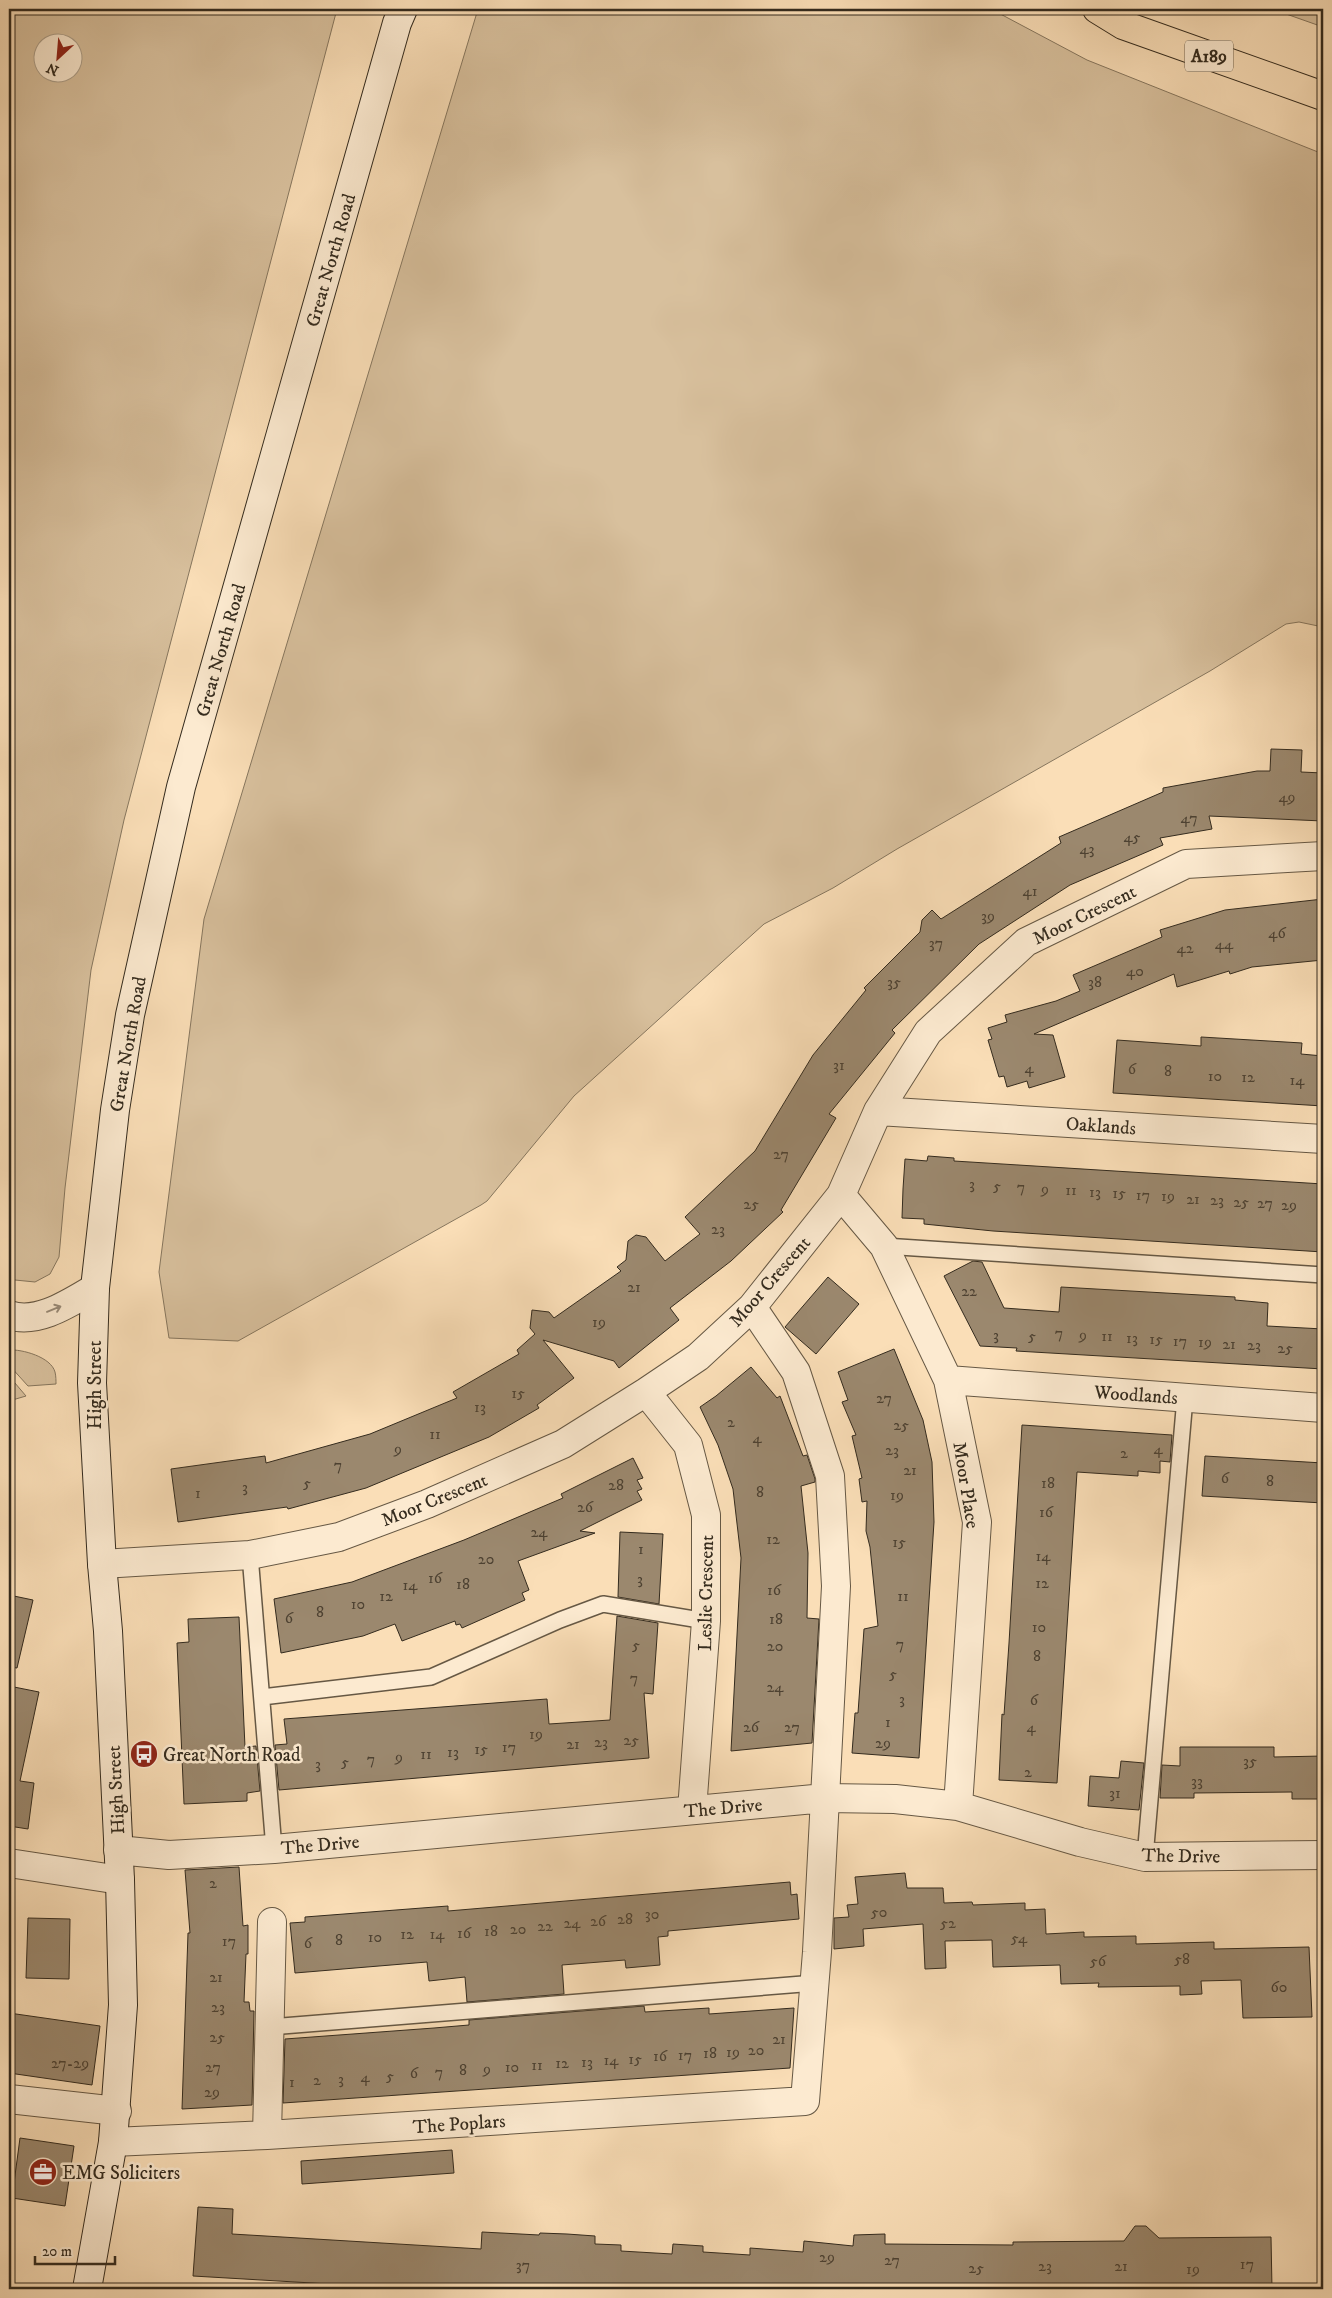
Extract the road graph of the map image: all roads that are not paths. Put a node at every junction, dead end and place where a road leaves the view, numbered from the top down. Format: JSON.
{"nodes":[{"id":1,"x":1097,"y":9,"type":"edge"},
{"id":2,"x":399,"y":13,"type":"edge"},
{"id":3,"x":1323,"y":96,"type":"edge"},
{"id":4,"x":1323,"y":856,"type":"edge"},
{"id":5,"x":878,"y":1111,"type":"junction"},
{"id":6,"x":1323,"y":1139,"type":"edge"},
{"id":7,"x":841,"y":1195,"type":"junction"},
{"id":8,"x":884,"y":1246,"type":"junction"},
{"id":9,"x":1323,"y":1275,"type":"edge"},
{"id":10,"x":95,"y":1288,"type":"junction"},
{"id":11,"x":752,"y":1307,"type":"junction"},
{"id":12,"x":9,"y":1315,"type":"edge"},
{"id":13,"x":948,"y":1380,"type":"junction"},
{"id":14,"x":646,"y":1392,"type":"junction"},
{"id":15,"x":1185,"y":1398,"type":"junction"},
{"id":16,"x":1323,"y":1408,"type":"edge"},
{"id":17,"x":250,"y":1555,"type":"junction"},
{"id":18,"x":102,"y":1564,"type":"junction"},
{"id":19,"x":706,"y":1621,"type":"junction"},
{"id":20,"x":262,"y":1697,"type":"junction"},
{"id":21,"x":825,"y":1798,"type":"junction"},
{"id":22,"x":958,"y":1806,"type":"junction"},
{"id":23,"x":692,"y":1810,"type":"junction"},
{"id":24,"x":274,"y":1849,"type":"junction"},
{"id":25,"x":118,"y":1850,"type":"junction"},
{"id":26,"x":1323,"y":1856,"type":"edge"},
{"id":27,"x":1145,"y":1857,"type":"junction"},
{"id":28,"x":9,"y":1863,"type":"edge"},
{"id":29,"x":120,"y":1880,"type":"junction"},
{"id":30,"x":272,"y":1922,"type":"dead end"},
{"id":31,"x":814,"y":1983,"type":"junction"},
{"id":32,"x":270,"y":2027,"type":"junction"},
{"id":33,"x":9,"y":2098,"type":"edge"},
{"id":34,"x":116,"y":2111,"type":"junction"},
{"id":35,"x":267,"y":2135,"type":"junction"},
{"id":36,"x":113,"y":2142,"type":"junction"},
{"id":37,"x":87,"y":2289,"type":"edge"}],
"edges":[{"from":1,"to":3,"type":"main road","number":"A189"},
{"from":2,"to":10,"type":"street","name":"Great North Road"},
{"from":4,"to":5,"type":"street","name":"Moor Crescent"},
{"from":5,"to":6,"type":"street","name":"Oaklands"},
{"from":5,"to":7,"type":"street","name":"Moor Crescent"},
{"from":7,"to":8,"type":"street","name":"Moor Place"},
{"from":7,"to":11,"type":"street","name":"Moor Crescent"},
{"from":8,"to":9,"type":"lane"},
{"from":8,"to":13,"type":"street","name":"Moor Place"},
{"from":12,"to":10,"type":"street","one_way":true},
{"from":10,"to":18,"type":"street","name":"High Street"},
{"from":11,"to":14,"type":"street","name":"Moor Crescent"},
{"from":11,"to":21,"type":"street"},
{"from":13,"to":15,"type":"street","name":"Woodlands"},
{"from":13,"to":22,"type":"street","name":"Moor Place"},
{"from":14,"to":17,"type":"street","name":"Moor Crescent"},
{"from":14,"to":19,"type":"street","name":"Leslie Crescent"},
{"from":15,"to":16,"type":"street","name":"Woodlands"},
{"from":15,"to":27,"type":"lane"},
{"from":17,"to":18,"type":"street","name":"Moor Crescent"},
{"from":17,"to":20,"type":"lane"},
{"from":18,"to":25,"type":"street","name":"High Street"},
{"from":19,"to":20,"type":"lane"},
{"from":19,"to":23,"type":"street","name":"Leslie Crescent"},
{"from":20,"to":24,"type":"lane"},
{"from":21,"to":22,"type":"street","name":"The Drive"},
{"from":21,"to":23,"type":"street","name":"The Drive"},
{"from":21,"to":31,"type":"street"},
{"from":22,"to":27,"type":"street","name":"The Drive"},
{"from":23,"to":24,"type":"street","name":"The Drive"},
{"from":24,"to":25,"type":"street","name":"The Drive"},
{"from":25,"to":29,"type":"street","name":"High Street"},
{"from":26,"to":27,"type":"street","name":"The Drive"},
{"from":28,"to":29,"type":"street"},
{"from":29,"to":34,"type":"street","name":"High Street"},
{"from":30,"to":32,"type":"street"},
{"from":31,"to":32,"type":"lane"},
{"from":31,"to":35,"type":"street","name":"The Poplars"},
{"from":32,"to":35,"type":"street"},
{"from":33,"to":34,"type":"street"},
{"from":34,"to":36,"type":"street","name":"High Street"},
{"from":35,"to":36,"type":"street","name":"The Poplars"},
{"from":36,"to":37,"type":"street","name":"High Street"}]}
